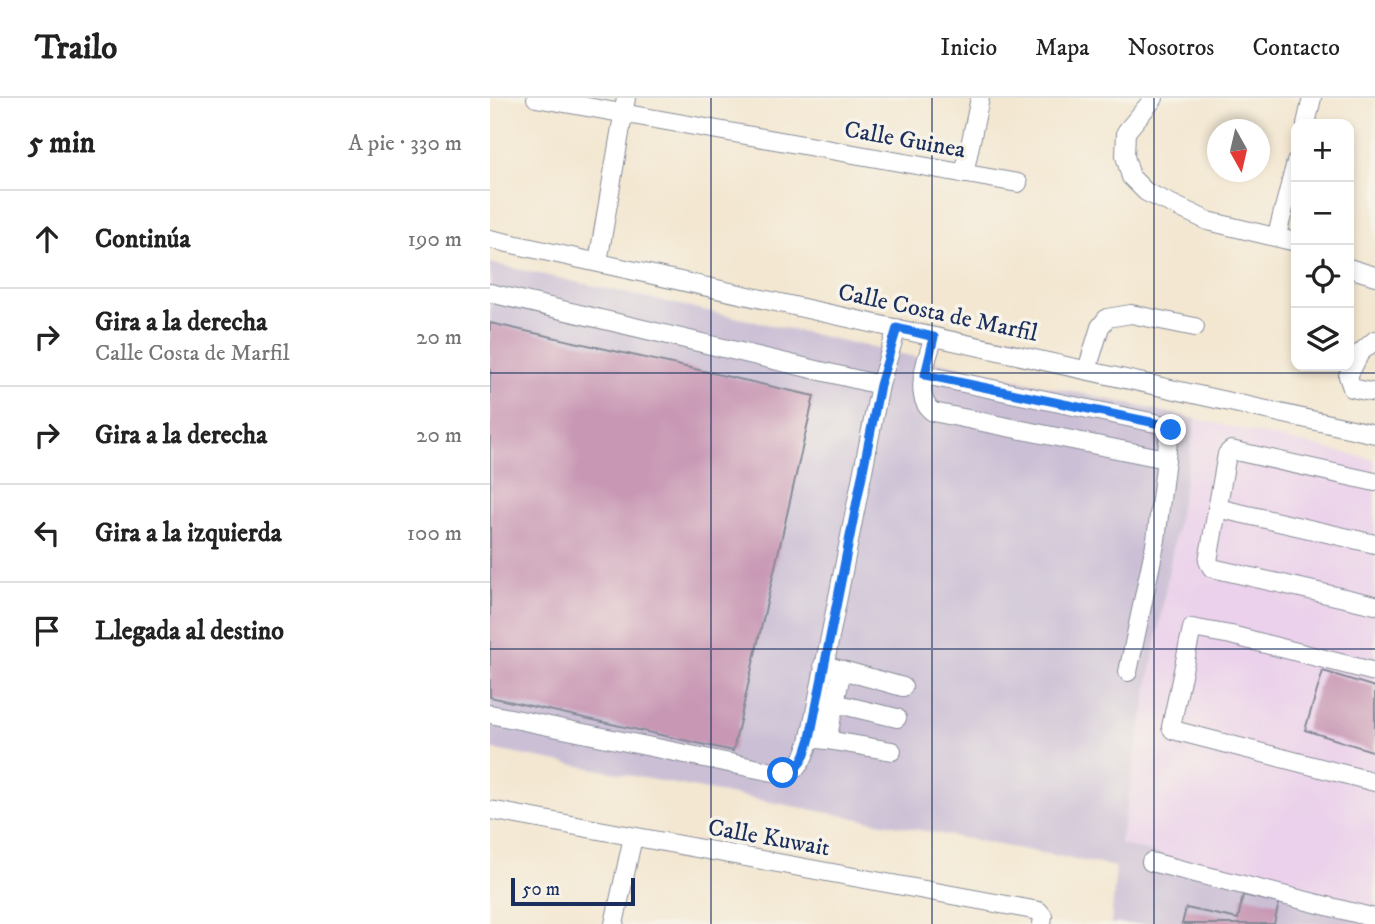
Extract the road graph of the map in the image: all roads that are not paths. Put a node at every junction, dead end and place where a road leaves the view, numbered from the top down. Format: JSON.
{"nodes":[{"id":1,"x":537,"y":98,"type":"edge"},
{"id":2,"x":980,"y":98,"type":"edge"},
{"id":3,"x":1154,"y":98,"type":"edge"},
{"id":4,"x":1312,"y":98,"type":"edge"},
{"id":5,"x":625,"y":106,"type":"edge"},
{"id":6,"x":1307,"y":119,"type":"edge"},
{"id":7,"x":964,"y":174,"type":"junction"},
{"id":8,"x":1291,"y":181,"type":"edge"},
{"id":9,"x":1018,"y":183,"type":"dead end"},
{"id":10,"x":1277,"y":235,"type":"junction"},
{"id":11,"x":490,"y":239,"type":"edge"},
{"id":12,"x":1291,"y":240,"type":"edge"},
{"id":13,"x":598,"y":262,"type":"junction"},
{"id":14,"x":1354,"y":270,"type":"edge"},
{"id":15,"x":1375,"y":276,"type":"edge"},
{"id":16,"x":490,"y":293,"type":"edge"},
{"id":17,"x":1195,"y":327,"type":"dead end"},
{"id":18,"x":897,"y":328,"type":"junction"},
{"id":19,"x":934,"y":337,"type":"junction"},
{"id":20,"x":1375,"y":340,"type":"edge"},
{"id":21,"x":1087,"y":370,"type":"junction"},
{"id":22,"x":925,"y":375,"type":"junction"},
{"id":23,"x":880,"y":385,"type":"junction"},
{"id":24,"x":1375,"y":393,"type":"edge"},
{"id":25,"x":1375,"y":434,"type":"edge"},
{"id":26,"x":1166,"y":459,"type":"junction"},
{"id":27,"x":1375,"y":482,"type":"edge"},
{"id":28,"x":1217,"y":508,"type":"junction"},
{"id":29,"x":1375,"y":544,"type":"edge"},
{"id":30,"x":1375,"y":605,"type":"edge"},
{"id":31,"x":823,"y":665,"type":"junction"},
{"id":32,"x":842,"y":670,"type":"junction"},
{"id":33,"x":1128,"y":672,"type":"dead end"},
{"id":34,"x":1375,"y":672,"type":"edge"},
{"id":35,"x":903,"y":687,"type":"dead end"},
{"id":36,"x":834,"y":703,"type":"junction"},
{"id":37,"x":490,"y":714,"type":"edge"},
{"id":38,"x":897,"y":718,"type":"dead end"},
{"id":39,"x":819,"y":739,"type":"junction"},
{"id":40,"x":892,"y":751,"type":"dead end"},
{"id":41,"x":1375,"y":782,"type":"edge"},
{"id":42,"x":490,"y":810,"type":"edge"},
{"id":43,"x":633,"y":837,"type":"junction"},
{"id":44,"x":1151,"y":862,"type":"dead end"},
{"id":45,"x":1041,"y":917,"type":"edge"},
{"id":46,"x":1375,"y":918,"type":"edge"},
{"id":47,"x":614,"y":924,"type":"edge"}],
"edges":[{"from":1,"to":5,"type":"street","name":"Calle Guinea"},
{"from":2,"to":7,"type":"street"},
{"from":3,"to":10,"type":"street"},
{"from":4,"to":6,"type":"street"},
{"from":5,"to":7,"type":"street","name":"Calle Guinea"},
{"from":5,"to":13,"type":"street"},
{"from":7,"to":9,"type":"street","name":"Calle Guinea"},
{"from":8,"to":10,"type":"street"},
{"from":10,"to":12,"type":"street"},
{"from":11,"to":13,"type":"street","name":"Calle Costa de Marfil"},
{"from":13,"to":18,"type":"street","name":"Calle Costa de Marfil"},
{"from":14,"to":15,"type":"street"},
{"from":16,"to":23,"type":"street"},
{"from":17,"to":21,"type":"street"},
{"from":18,"to":19,"type":"street","name":"Calle Costa de Marfil"},
{"from":18,"to":23,"type":"street"},
{"from":19,"to":21,"type":"street","name":"Calle Costa de Marfil"},
{"from":19,"to":22,"type":"street"},
{"from":20,"to":24,"type":"street"},
{"from":21,"to":25,"type":"street","name":"Calle Costa de Marfil"},
{"from":22,"to":26,"type":"street"},
{"from":22,"to":26,"type":"street"},
{"from":23,"to":31,"type":"street"},
{"from":26,"to":33,"type":"street"},
{"from":27,"to":28,"type":"street"},
{"from":28,"to":29,"type":"street"},
{"from":28,"to":30,"type":"street"},
{"from":31,"to":32,"type":"street"},
{"from":31,"to":39,"type":"street"},
{"from":32,"to":35,"type":"street"},
{"from":32,"to":36,"type":"street"},
{"from":34,"to":41,"type":"street"},
{"from":36,"to":38,"type":"street"},
{"from":36,"to":39,"type":"street"},
{"from":37,"to":39,"type":"street"},
{"from":39,"to":40,"type":"street"},
{"from":42,"to":43,"type":"street","name":"Calle Kuwait"},
{"from":43,"to":45,"type":"street","name":"Calle Kuwait"},
{"from":43,"to":47,"type":"street"},
{"from":44,"to":46,"type":"street"}]}
